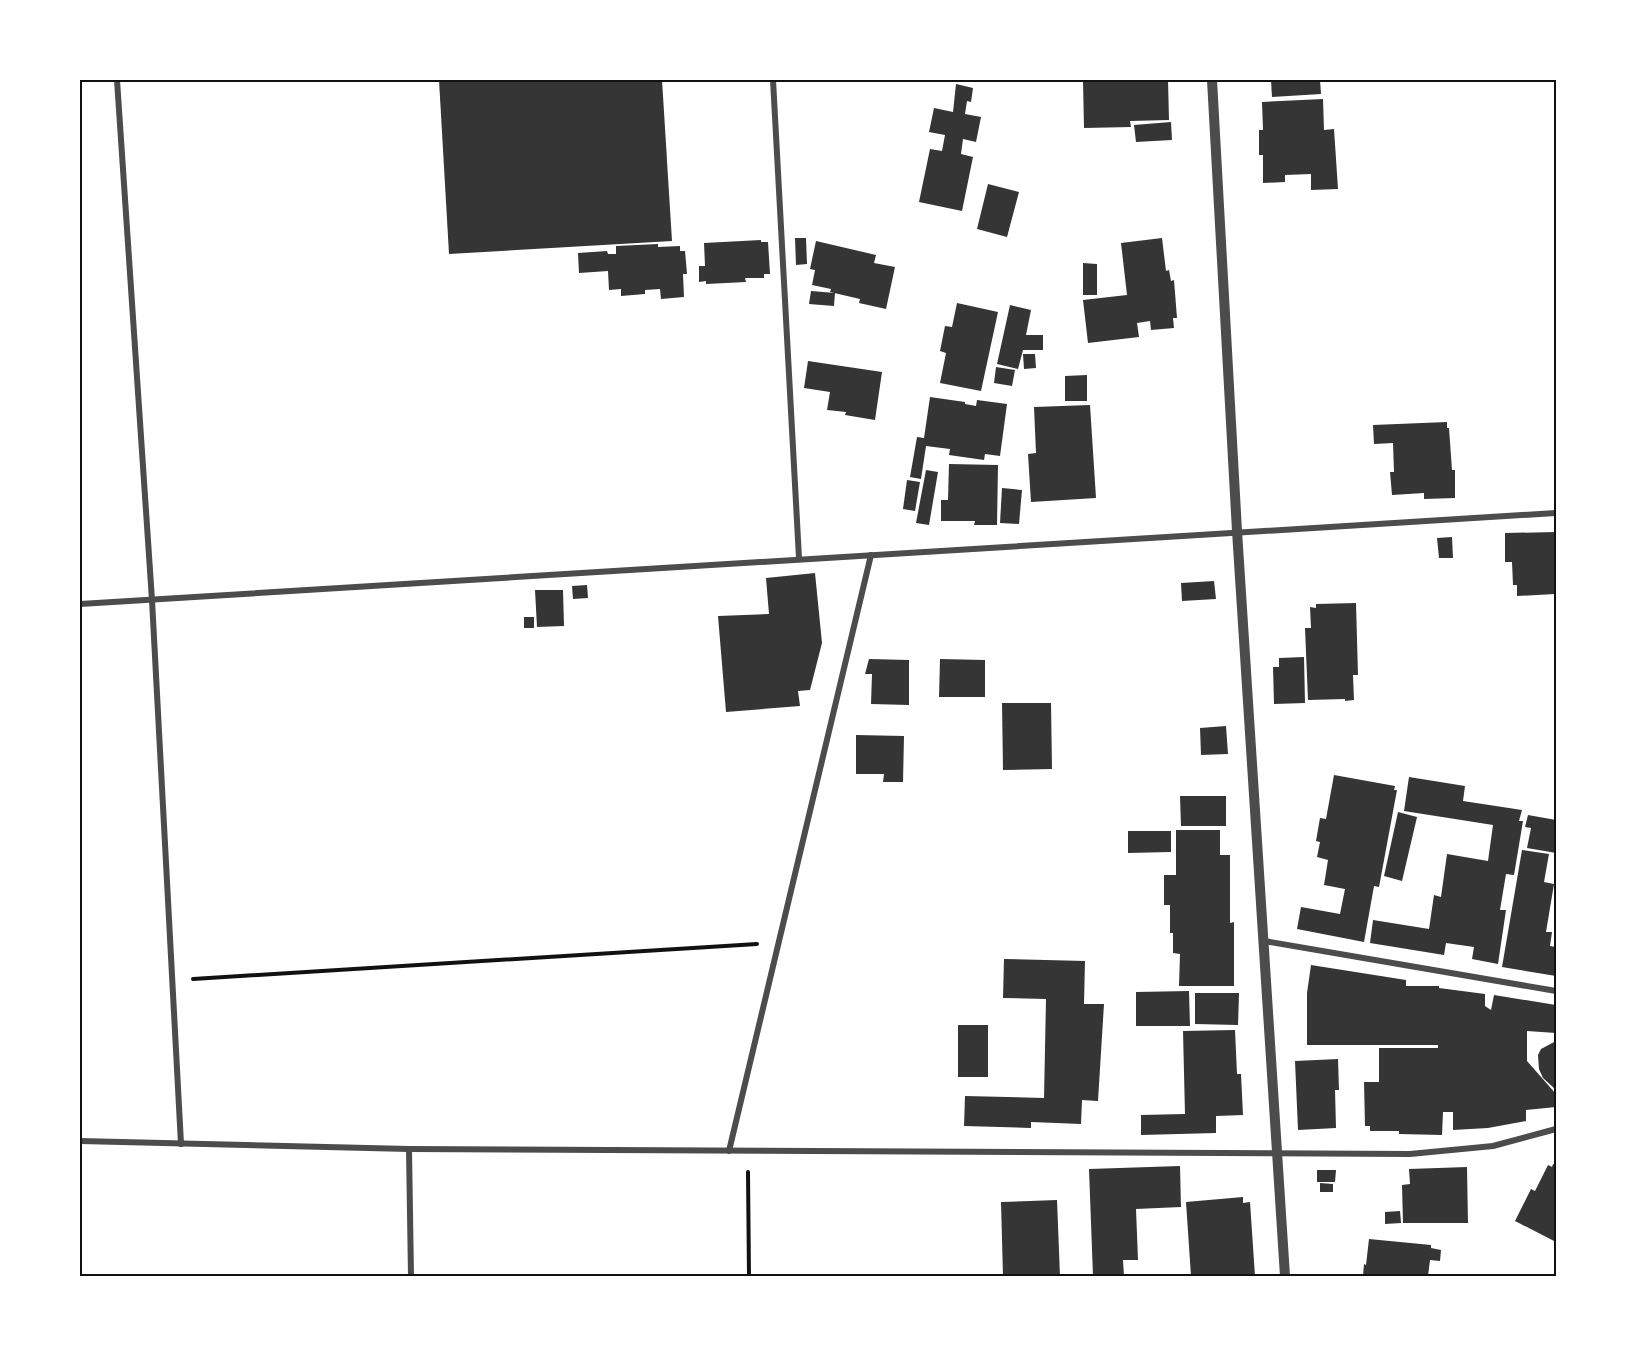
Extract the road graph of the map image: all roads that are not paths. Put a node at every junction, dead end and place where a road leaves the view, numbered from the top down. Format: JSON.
{"nodes":[{"id":1,"x":117,"y":80,"type":"edge"},
{"id":2,"x":773,"y":80,"type":"edge"},
{"id":3,"x":1212,"y":80,"type":"edge"},
{"id":4,"x":1557,"y":513,"type":"edge"},
{"id":5,"x":1237,"y":531,"type":"junction"},
{"id":6,"x":871,"y":555,"type":"junction"},
{"id":7,"x":799,"y":558,"type":"junction"},
{"id":8,"x":152,"y":600,"type":"junction"},
{"id":9,"x":80,"y":604,"type":"edge"},
{"id":10,"x":1264,"y":941,"type":"junction"},
{"id":11,"x":1557,"y":991,"type":"edge"},
{"id":12,"x":1557,"y":1129,"type":"edge"},
{"id":13,"x":80,"y":1142,"type":"edge"},
{"id":14,"x":181,"y":1144,"type":"junction"},
{"id":15,"x":409,"y":1149,"type":"junction"},
{"id":16,"x":729,"y":1151,"type":"junction"},
{"id":17,"x":1277,"y":1153,"type":"junction"},
{"id":18,"x":411,"y":1276,"type":"edge"},
{"id":19,"x":1285,"y":1276,"type":"edge"}],
"edges":[{"from":1,"to":8,"type":"street"},
{"from":2,"to":7,"type":"street"},
{"from":3,"to":5,"type":"street"},
{"from":4,"to":5,"type":"street"},
{"from":5,"to":6,"type":"street"},
{"from":5,"to":10,"type":"street"},
{"from":6,"to":7,"type":"street"},
{"from":6,"to":16,"type":"street"},
{"from":7,"to":8,"type":"street"},
{"from":8,"to":9,"type":"street"},
{"from":8,"to":14,"type":"street"},
{"from":10,"to":11,"type":"street"},
{"from":10,"to":17,"type":"street"},
{"from":12,"to":17,"type":"street"},
{"from":13,"to":14,"type":"street"},
{"from":14,"to":15,"type":"street"},
{"from":15,"to":16,"type":"street"},
{"from":15,"to":18,"type":"street"},
{"from":16,"to":17,"type":"street"},
{"from":17,"to":19,"type":"street"}]}
